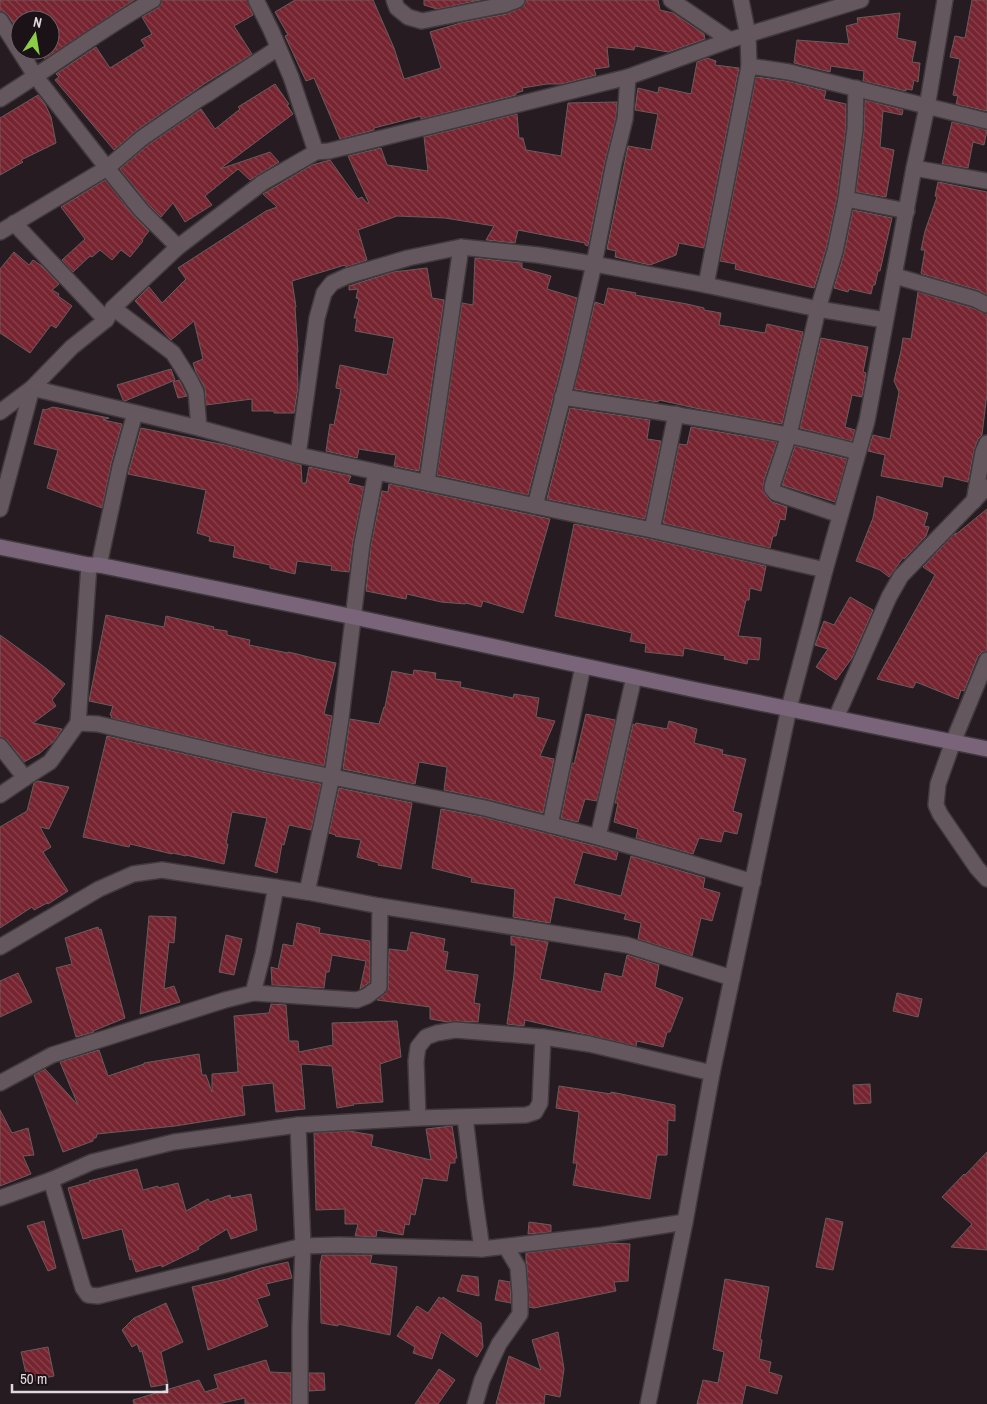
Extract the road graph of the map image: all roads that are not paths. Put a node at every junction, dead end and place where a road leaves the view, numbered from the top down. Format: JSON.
{"nodes":[{"id":1,"x":153,"y":0,"type":"edge"},
{"id":2,"x":256,"y":0,"type":"edge"},
{"id":3,"x":394,"y":0,"type":"edge"},
{"id":4,"x":517,"y":0,"type":"edge"},
{"id":5,"x":671,"y":0,"type":"edge"},
{"id":6,"x":741,"y":0,"type":"edge"},
{"id":7,"x":861,"y":0,"type":"edge"},
{"id":8,"x":945,"y":0,"type":"edge"},
{"id":9,"x":0,"y":20,"type":"edge"},
{"id":10,"x":748,"y":35,"type":"junction"},
{"id":11,"x":730,"y":40,"type":"junction"},
{"id":12,"x":278,"y":48,"type":"junction"},
{"id":13,"x":748,"y":66,"type":"junction"},
{"id":14,"x":36,"y":76,"type":"junction"},
{"id":15,"x":628,"y":77,"type":"junction"},
{"id":16,"x":856,"y":88,"type":"junction"},
{"id":17,"x":0,"y":99,"type":"edge"},
{"id":18,"x":927,"y":107,"type":"junction"},
{"id":19,"x":987,"y":121,"type":"edge"},
{"id":20,"x":316,"y":152,"type":"junction"},
{"id":21,"x":107,"y":168,"type":"junction"},
{"id":22,"x":914,"y":168,"type":"junction"},
{"id":23,"x":987,"y":181,"type":"edge"},
{"id":24,"x":846,"y":199,"type":"junction"},
{"id":25,"x":907,"y":211,"type":"junction"},
{"id":26,"x":6,"y":224,"type":"edge"},
{"id":27,"x":178,"y":246,"type":"junction"},
{"id":28,"x":461,"y":247,"type":"junction"},
{"id":29,"x":594,"y":264,"type":"junction"},
{"id":30,"x":895,"y":276,"type":"junction"},
{"id":31,"x":706,"y":285,"type":"junction"},
{"id":32,"x":987,"y":305,"type":"edge"},
{"id":33,"x":818,"y":309,"type":"junction"},
{"id":34,"x":110,"y":314,"type":"junction"},
{"id":35,"x":886,"y":320,"type":"junction"},
{"id":36,"x":32,"y":388,"type":"junction"},
{"id":37,"x":562,"y":397,"type":"junction"},
{"id":38,"x":0,"y":412,"type":"edge"},
{"id":39,"x":135,"y":413,"type":"junction"},
{"id":40,"x":676,"y":414,"type":"junction"},
{"id":41,"x":199,"y":428,"type":"junction"},
{"id":42,"x":789,"y":436,"type":"junction"},
{"id":43,"x":987,"y":443,"type":"edge"},
{"id":44,"x":858,"y":452,"type":"junction"},
{"id":45,"x":298,"y":455,"type":"junction"},
{"id":46,"x":376,"y":472,"type":"junction"},
{"id":47,"x":427,"y":482,"type":"junction"},
{"id":48,"x":987,"y":487,"type":"edge"},
{"id":49,"x":974,"y":501,"type":"junction"},
{"id":50,"x":535,"y":506,"type":"junction"},
{"id":51,"x":0,"y":509,"type":"edge"},
{"id":52,"x":840,"y":515,"type":"junction"},
{"id":53,"x":652,"y":530,"type":"junction"},
{"id":54,"x":0,"y":547,"type":"edge"},
{"id":55,"x":94,"y":565,"type":"junction"},
{"id":56,"x":825,"y":570,"type":"junction"},
{"id":57,"x":354,"y":617,"type":"junction"},
{"id":58,"x":987,"y":660,"type":"edge"},
{"id":59,"x":583,"y":666,"type":"junction"},
{"id":60,"x":634,"y":677,"type":"junction"},
{"id":61,"x":789,"y":708,"type":"junction"},
{"id":62,"x":836,"y":718,"type":"junction"},
{"id":63,"x":78,"y":723,"type":"junction"},
{"id":64,"x":953,"y":742,"type":"junction"},
{"id":65,"x":0,"y":746,"type":"edge"},
{"id":66,"x":987,"y":749,"type":"edge"},
{"id":67,"x":332,"y":776,"type":"junction"},
{"id":68,"x":24,"y":778,"type":"junction"},
{"id":69,"x":0,"y":795,"type":"edge"},
{"id":70,"x":550,"y":824,"type":"junction"},
{"id":71,"x":598,"y":837,"type":"junction"},
{"id":72,"x":987,"y":879,"type":"edge"},
{"id":73,"x":753,"y":882,"type":"junction"},
{"id":74,"x":276,"y":887,"type":"junction"},
{"id":75,"x":307,"y":892,"type":"junction"},
{"id":76,"x":380,"y":906,"type":"junction"},
{"id":77,"x":0,"y":947,"type":"edge"},
{"id":78,"x":732,"y":978,"type":"junction"},
{"id":79,"x":253,"y":994,"type":"junction"},
{"id":80,"x":543,"y":1037,"type":"junction"},
{"id":81,"x":712,"y":1073,"type":"junction"},
{"id":82,"x":0,"y":1083,"type":"edge"},
{"id":83,"x":465,"y":1117,"type":"junction"},
{"id":84,"x":418,"y":1118,"type":"junction"},
{"id":85,"x":298,"y":1124,"type":"junction"},
{"id":86,"x":51,"y":1180,"type":"junction"},
{"id":87,"x":0,"y":1198,"type":"edge"},
{"id":88,"x":685,"y":1222,"type":"junction"},
{"id":89,"x":303,"y":1246,"type":"junction"},
{"id":90,"x":506,"y":1247,"type":"junction"},
{"id":91,"x":482,"y":1249,"type":"junction"},
{"id":92,"x":300,"y":1404,"type":"edge"},
{"id":93,"x":475,"y":1404,"type":"edge"},
{"id":94,"x":648,"y":1404,"type":"edge"}],
"edges":[{"from":1,"to":14,"type":"street"},
{"from":2,"to":12,"type":"street"},
{"from":3,"to":4,"type":"street"},
{"from":5,"to":11,"type":"street"},
{"from":6,"to":10,"type":"street"},
{"from":7,"to":10,"type":"street"},
{"from":8,"to":18,"type":"street"},
{"from":9,"to":14,"type":"street"},
{"from":10,"to":11,"type":"street"},
{"from":10,"to":13,"type":"street"},
{"from":11,"to":15,"type":"street"},
{"from":12,"to":20,"type":"street"},
{"from":12,"to":21,"type":"street"},
{"from":13,"to":16,"type":"street"},
{"from":13,"to":31,"type":"street"},
{"from":14,"to":17,"type":"street"},
{"from":14,"to":21,"type":"street"},
{"from":15,"to":20,"type":"street"},
{"from":15,"to":29,"type":"street"},
{"from":16,"to":18,"type":"street"},
{"from":16,"to":24,"type":"street"},
{"from":18,"to":19,"type":"street"},
{"from":18,"to":22,"type":"street"},
{"from":20,"to":27,"type":"street"},
{"from":21,"to":26,"type":"street"},
{"from":21,"to":27,"type":"street"},
{"from":22,"to":23,"type":"street"},
{"from":22,"to":25,"type":"street"},
{"from":24,"to":25,"type":"street"},
{"from":24,"to":33,"type":"street"},
{"from":25,"to":30,"type":"street"},
{"from":26,"to":34,"type":"street"},
{"from":27,"to":34,"type":"street"},
{"from":28,"to":29,"type":"street"},
{"from":28,"to":45,"type":"street"},
{"from":28,"to":47,"type":"street"},
{"from":29,"to":31,"type":"street"},
{"from":29,"to":37,"type":"street"},
{"from":30,"to":32,"type":"street"},
{"from":30,"to":35,"type":"street"},
{"from":31,"to":33,"type":"street"},
{"from":33,"to":35,"type":"street"},
{"from":33,"to":42,"type":"street"},
{"from":34,"to":36,"type":"street"},
{"from":34,"to":41,"type":"street"},
{"from":35,"to":44,"type":"street"},
{"from":36,"to":38,"type":"street"},
{"from":36,"to":39,"type":"street"},
{"from":36,"to":51,"type":"street"},
{"from":37,"to":40,"type":"street"},
{"from":37,"to":50,"type":"street"},
{"from":39,"to":41,"type":"street"},
{"from":39,"to":55,"type":"street"},
{"from":40,"to":42,"type":"street"},
{"from":40,"to":53,"type":"street"},
{"from":41,"to":45,"type":"street"},
{"from":42,"to":44,"type":"street"},
{"from":42,"to":52,"type":"street"},
{"from":43,"to":49,"type":"street"},
{"from":44,"to":52,"type":"street"},
{"from":45,"to":46,"type":"street"},
{"from":46,"to":47,"type":"street"},
{"from":46,"to":57,"type":"street"},
{"from":47,"to":50,"type":"street"},
{"from":48,"to":49,"type":"street"},
{"from":49,"to":62,"type":"street"},
{"from":50,"to":53,"type":"street"},
{"from":52,"to":56,"type":"street"},
{"from":53,"to":56,"type":"street"},
{"from":54,"to":55,"type":"street"},
{"from":55,"to":57,"type":"street"},
{"from":55,"to":63,"type":"street"},
{"from":56,"to":61,"type":"street"},
{"from":57,"to":59,"type":"street"},
{"from":57,"to":67,"type":"street"},
{"from":58,"to":64,"type":"street"},
{"from":59,"to":60,"type":"street"},
{"from":59,"to":70,"type":"street"},
{"from":60,"to":61,"type":"street"},
{"from":60,"to":71,"type":"street"},
{"from":61,"to":62,"type":"street"},
{"from":61,"to":73,"type":"street"},
{"from":62,"to":64,"type":"street"},
{"from":63,"to":67,"type":"street"},
{"from":63,"to":68,"type":"street"},
{"from":64,"to":66,"type":"street"},
{"from":64,"to":72,"type":"street"},
{"from":65,"to":68,"type":"street"},
{"from":67,"to":70,"type":"street"},
{"from":67,"to":75,"type":"street"},
{"from":68,"to":69,"type":"street"},
{"from":70,"to":71,"type":"street"},
{"from":71,"to":73,"type":"street"},
{"from":73,"to":78,"type":"street"},
{"from":74,"to":75,"type":"street"},
{"from":74,"to":77,"type":"street"},
{"from":74,"to":79,"type":"street"},
{"from":75,"to":76,"type":"street"},
{"from":76,"to":78,"type":"street"},
{"from":76,"to":79,"type":"street"},
{"from":78,"to":81,"type":"street"},
{"from":79,"to":82,"type":"street"},
{"from":80,"to":81,"type":"street"},
{"from":80,"to":83,"type":"street"},
{"from":80,"to":84,"type":"street"},
{"from":81,"to":88,"type":"street"},
{"from":83,"to":84,"type":"street"},
{"from":83,"to":91,"type":"street"},
{"from":84,"to":85,"type":"street"},
{"from":85,"to":86,"type":"street"},
{"from":85,"to":89,"type":"street"},
{"from":86,"to":87,"type":"street"},
{"from":86,"to":89,"type":"street"},
{"from":88,"to":90,"type":"street"},
{"from":88,"to":94,"type":"street"},
{"from":89,"to":91,"type":"street"},
{"from":89,"to":92,"type":"street"},
{"from":90,"to":91,"type":"street"},
{"from":90,"to":93,"type":"street"}]}
